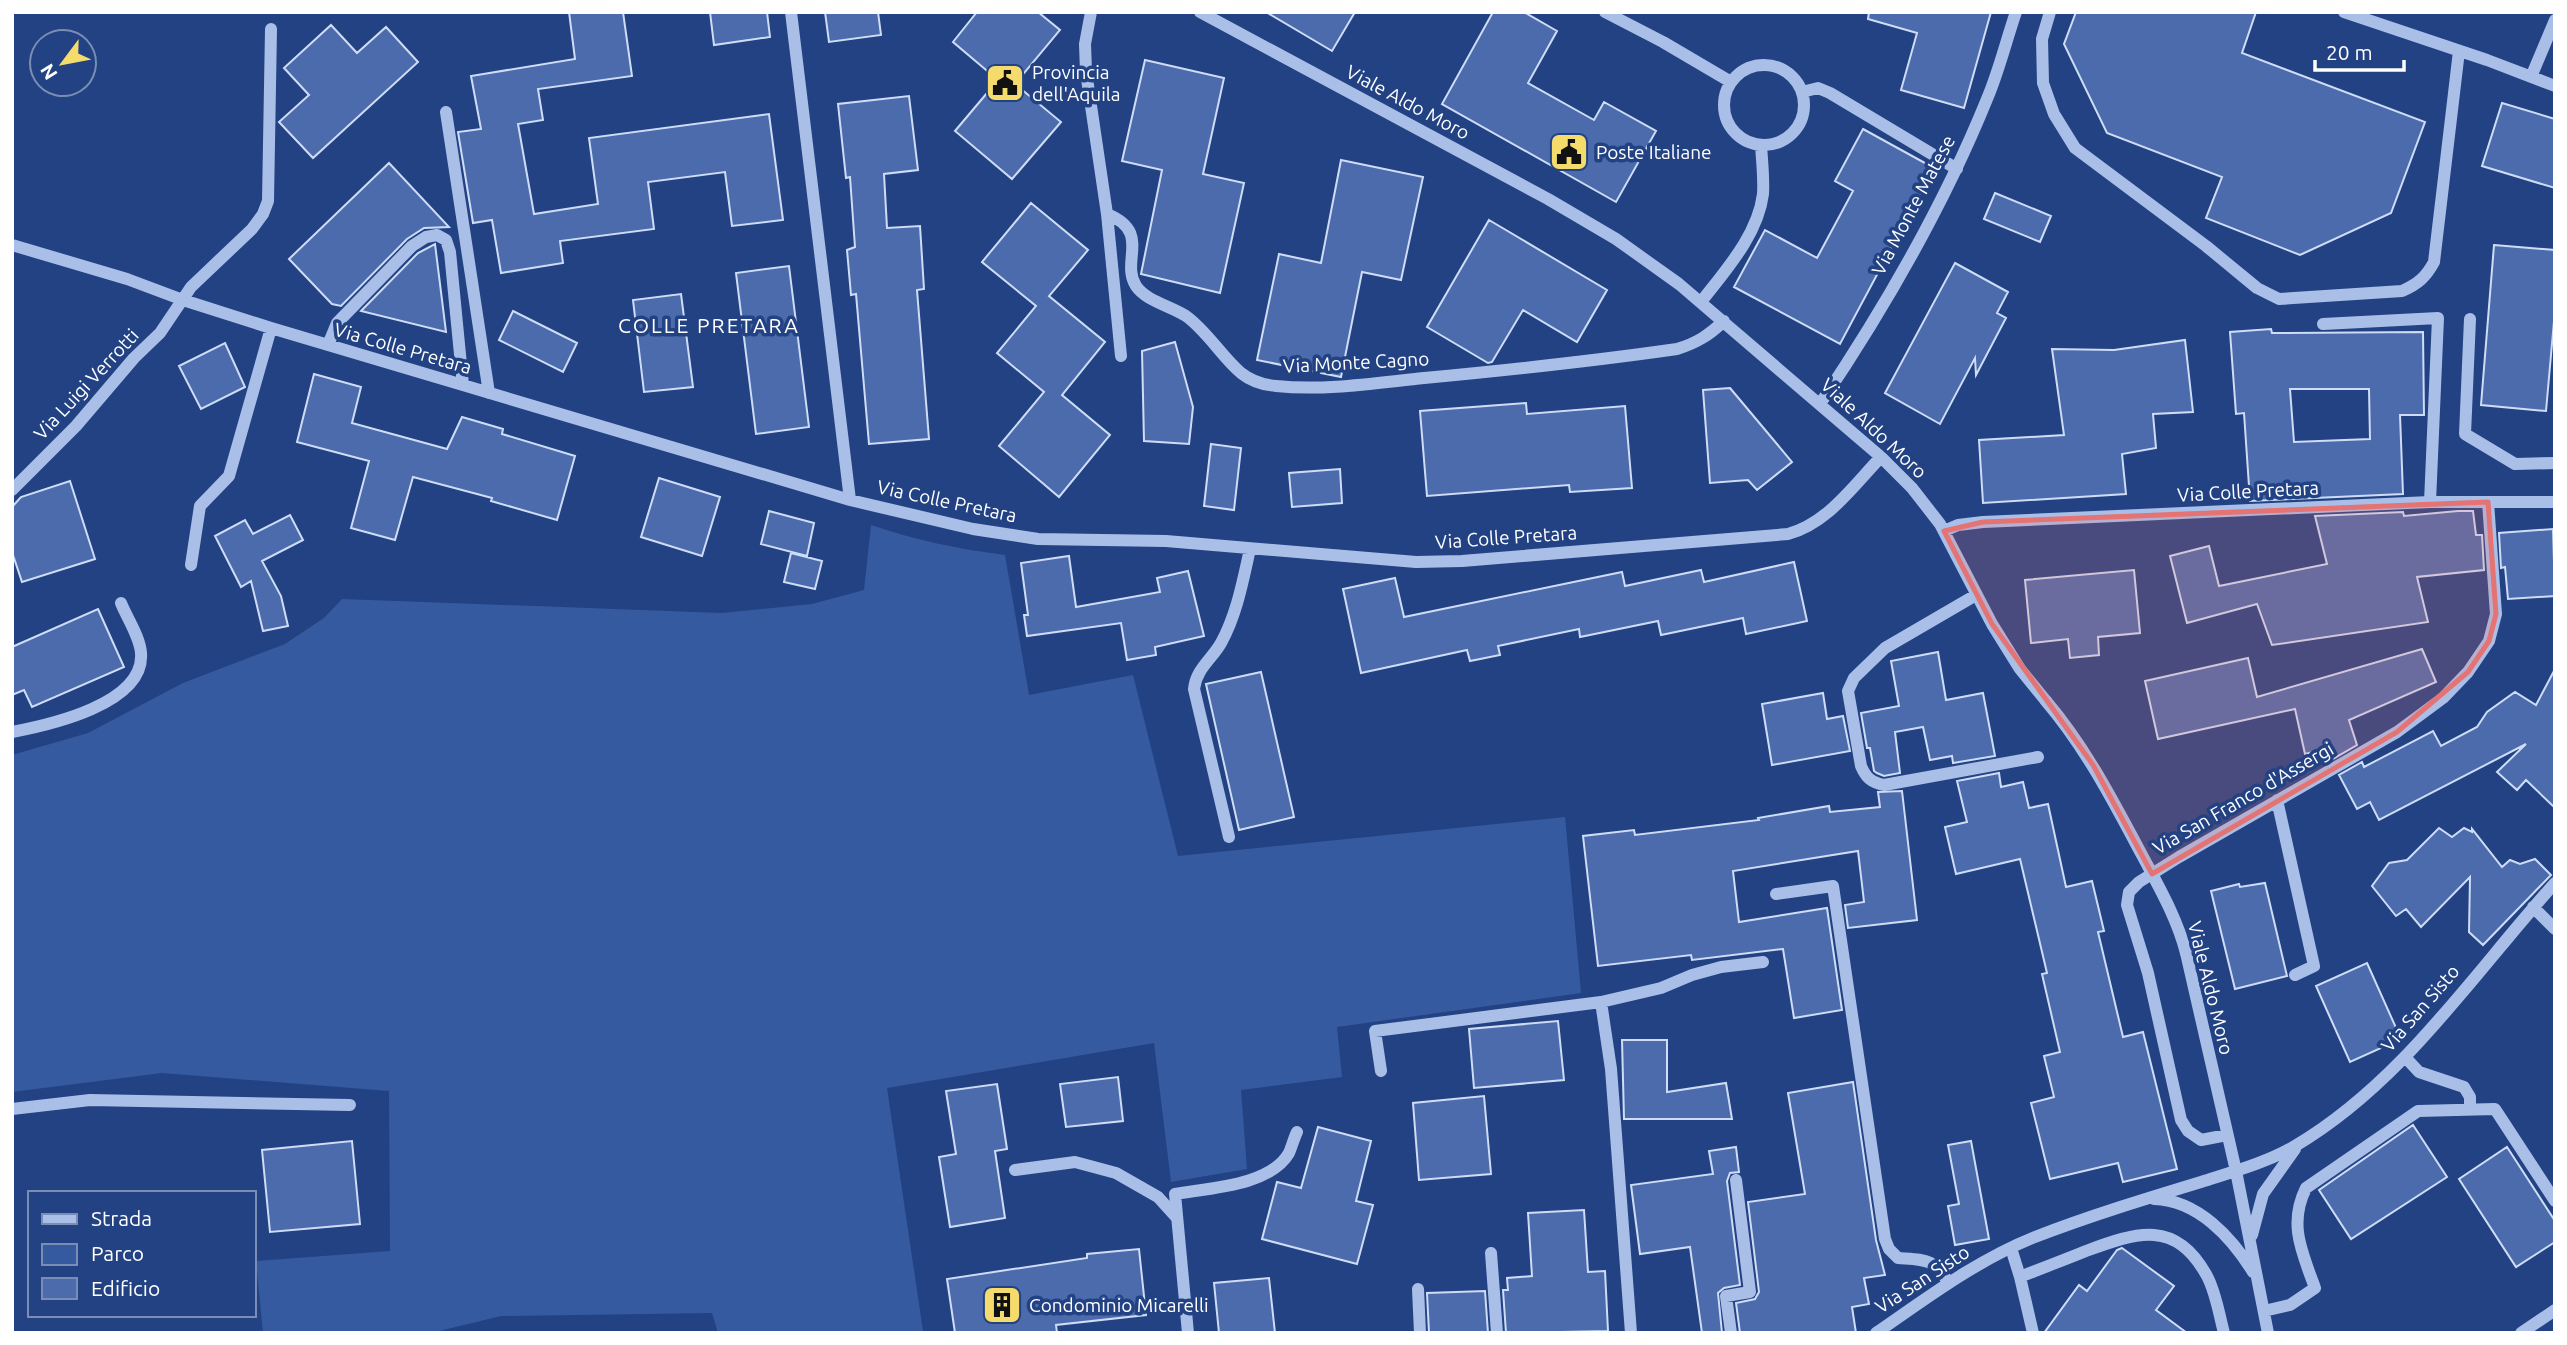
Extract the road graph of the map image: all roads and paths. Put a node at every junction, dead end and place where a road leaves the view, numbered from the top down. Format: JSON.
{"nodes":[{"id":1,"x":791,"y":12,"type":"edge"},
{"id":2,"x":1091,"y":12,"type":"edge"},
{"id":3,"x":1200,"y":12,"type":"edge"},
{"id":4,"x":1605,"y":12,"type":"edge"},
{"id":5,"x":2015,"y":12,"type":"edge"},
{"id":6,"x":2050,"y":12,"type":"edge"},
{"id":7,"x":2344,"y":12,"type":"edge"},
{"id":8,"x":2555,"y":20,"type":"edge"},
{"id":9,"x":271,"y":29,"type":"dead end"},
{"id":10,"x":2459,"y":51,"type":"junction"},
{"id":11,"x":2531,"y":77,"type":"junction"},
{"id":12,"x":1731,"y":82,"type":"junction"},
{"id":13,"x":2555,"y":86,"type":"edge"},
{"id":14,"x":1802,"y":92,"type":"junction"},
{"id":15,"x":446,"y":112,"type":"dead end"},
{"id":16,"x":1760,"y":145,"type":"junction"},
{"id":17,"x":1957,"y":169,"type":"junction"},
{"id":18,"x":1107,"y":214,"type":"junction"},
{"id":19,"x":12,"y":245,"type":"edge"},
{"id":20,"x":183,"y":300,"type":"junction"},
{"id":21,"x":1701,"y":302,"type":"junction"},
{"id":22,"x":2470,"y":319,"type":"dead end"},
{"id":23,"x":1724,"y":321,"type":"junction"},
{"id":24,"x":2323,"y":324,"type":"dead end"},
{"id":25,"x":271,"y":328,"type":"junction"},
{"id":26,"x":328,"y":345,"type":"junction"},
{"id":27,"x":1121,"y":355,"type":"dead end"},
{"id":28,"x":463,"y":386,"type":"junction"},
{"id":29,"x":489,"y":393,"type":"junction"},
{"id":30,"x":1820,"y":404,"type":"junction"},
{"id":31,"x":1881,"y":457,"type":"junction"},
{"id":32,"x":2555,"y":463,"type":"edge"},
{"id":33,"x":12,"y":490,"type":"edge"},
{"id":34,"x":850,"y":500,"type":"junction"},
{"id":35,"x":2430,"y":502,"type":"junction"},
{"id":36,"x":2488,"y":502,"type":"junction"},
{"id":37,"x":2555,"y":502,"type":"edge"},
{"id":38,"x":1944,"y":531,"type":"junction"},
{"id":39,"x":1250,"y":549,"type":"junction"},
{"id":40,"x":191,"y":565,"type":"dead end"},
{"id":41,"x":1976,"y":594,"type":"junction"},
{"id":42,"x":121,"y":603,"type":"dead end"},
{"id":43,"x":12,"y":732,"type":"edge"},
{"id":44,"x":2038,"y":757,"type":"dead end"},
{"id":45,"x":2277,"y":800,"type":"junction"},
{"id":46,"x":1229,"y":837,"type":"dead end"},
{"id":47,"x":2555,"y":883,"type":"edge"},
{"id":48,"x":1776,"y":894,"type":"dead end"},
{"id":49,"x":2533,"y":907,"type":"junction"},
{"id":50,"x":2555,"y":929,"type":"edge"},
{"id":51,"x":1763,"y":961,"type":"dead end"},
{"id":52,"x":2295,"y":975,"type":"dead end"},
{"id":53,"x":1601,"y":1002,"type":"junction"},
{"id":54,"x":2405,"y":1057,"type":"junction"},
{"id":55,"x":1381,"y":1071,"type":"dead end"},
{"id":56,"x":350,"y":1105,"type":"dead end"},
{"id":57,"x":12,"y":1109,"type":"edge"},
{"id":58,"x":2470,"y":1110,"type":"junction"},
{"id":59,"x":1297,"y":1132,"type":"dead end"},
{"id":60,"x":2227,"y":1135,"type":"junction"},
{"id":61,"x":2301,"y":1142,"type":"junction"},
{"id":62,"x":1015,"y":1170,"type":"dead end"},
{"id":63,"x":2236,"y":1171,"type":"junction"},
{"id":64,"x":1736,"y":1180,"type":"dead end"},
{"id":65,"x":2146,"y":1199,"type":"junction"},
{"id":66,"x":2555,"y":1201,"type":"edge"},
{"id":67,"x":1178,"y":1218,"type":"junction"},
{"id":68,"x":2011,"y":1248,"type":"junction"},
{"id":69,"x":2252,"y":1249,"type":"junction"},
{"id":70,"x":1491,"y":1253,"type":"dead end"},
{"id":71,"x":2021,"y":1277,"type":"junction"},
{"id":72,"x":2258,"y":1279,"type":"junction"},
{"id":73,"x":1950,"y":1283,"type":"junction"},
{"id":74,"x":1418,"y":1289,"type":"dead end"},
{"id":75,"x":2555,"y":1310,"type":"edge"},
{"id":76,"x":2264,"y":1311,"type":"junction"},
{"id":77,"x":1188,"y":1333,"type":"edge"},
{"id":78,"x":1420,"y":1333,"type":"edge"},
{"id":79,"x":1497,"y":1333,"type":"edge"},
{"id":80,"x":1631,"y":1333,"type":"edge"},
{"id":81,"x":1731,"y":1333,"type":"edge"},
{"id":82,"x":1876,"y":1333,"type":"edge"},
{"id":83,"x":2033,"y":1333,"type":"edge"},
{"id":84,"x":2224,"y":1333,"type":"edge"},
{"id":85,"x":2268,"y":1333,"type":"edge"},
{"id":86,"x":2521,"y":1333,"type":"edge"}],
"edges":[{"from":1,"to":34,"type":"street"},
{"from":2,"to":18,"type":"street"},
{"from":3,"to":21,"type":"street","name":"Viale Aldo Moro"},
{"from":4,"to":12,"type":"street"},
{"from":5,"to":17,"type":"street","name":"Via Monte Matese"},
{"from":6,"to":10,"type":"street"},
{"from":7,"to":10,"type":"street"},
{"from":8,"to":11,"type":"street"},
{"from":9,"to":20,"type":"street","name":"Via Luigi Verrotti"},
{"from":10,"to":11,"type":"street"},
{"from":11,"to":13,"type":"street"},
{"from":12,"to":14,"type":"street"},
{"from":12,"to":16,"type":"street"},
{"from":14,"to":16,"type":"street"},
{"from":14,"to":17,"type":"street"},
{"from":15,"to":29,"type":"street"},
{"from":16,"to":21,"type":"street"},
{"from":17,"to":30,"type":"street","name":"Via Monte Matese"},
{"from":18,"to":23,"type":"street","name":"Via Monte Cagno"},
{"from":18,"to":27,"type":"street"},
{"from":19,"to":20,"type":"street","name":"Via Colle Pretara"},
{"from":20,"to":25,"type":"street","name":"Via Colle Pretara"},
{"from":20,"to":33,"type":"street","name":"Via Luigi Verrotti"},
{"from":21,"to":23,"type":"street","name":"Viale Aldo Moro"},
{"from":22,"to":32,"type":"street"},
{"from":23,"to":30,"type":"street","name":"Viale Aldo Moro"},
{"from":24,"to":35,"type":"street"},
{"from":25,"to":26,"type":"street","name":"Via Colle Pretara"},
{"from":25,"to":40,"type":"street"},
{"from":26,"to":28,"type":"street","name":"Via Colle Pretara"},
{"from":26,"to":28,"type":"street"},
{"from":28,"to":29,"type":"street","name":"Via Colle Pretara"},
{"from":29,"to":34,"type":"street","name":"Via Colle Pretara"},
{"from":30,"to":31,"type":"street","name":"Viale Aldo Moro"},
{"from":31,"to":38,"type":"street","name":"Viale Aldo Moro"},
{"from":31,"to":39,"type":"street","name":"Via Colle Pretara"},
{"from":34,"to":39,"type":"street","name":"Via Colle Pretara"},
{"from":35,"to":36,"type":"street","name":"Via Colle Pretara"},
{"from":35,"to":38,"type":"street","name":"Via Colle Pretara"},
{"from":36,"to":37,"type":"street","name":"Via Colle Pretara"},
{"from":36,"to":45,"type":"street","name":"Via San Franco d'Assergi"},
{"from":38,"to":41,"type":"street","name":"Viale Aldo Moro"},
{"from":39,"to":46,"type":"street"},
{"from":41,"to":44,"type":"street"},
{"from":41,"to":60,"type":"street","name":"Viale Aldo Moro","bridge":true},
{"from":42,"to":43,"type":"street"},
{"from":45,"to":52,"type":"street"},
{"from":45,"to":60,"type":"street","name":"Via San Franco d'Assergi"},
{"from":47,"to":49,"type":"street","name":"Via San Sisto"},
{"from":48,"to":73,"type":"street"},
{"from":49,"to":50,"type":"street"},
{"from":49,"to":54,"type":"street","name":"Via San Sisto"},
{"from":51,"to":53,"type":"street"},
{"from":53,"to":55,"type":"street"},
{"from":53,"to":80,"type":"street"},
{"from":54,"to":58,"type":"street"},
{"from":54,"to":61,"type":"street","name":"Via San Sisto"},
{"from":56,"to":57,"type":"street"},
{"from":58,"to":66,"type":"street"},
{"from":58,"to":76,"type":"street"},
{"from":59,"to":67,"type":"street"},
{"from":60,"to":63,"type":"street","name":"Viale Aldo Moro"},
{"from":61,"to":63,"type":"street","name":"Via San Sisto"},
{"from":61,"to":69,"type":"street","name":"Via San Sisto"},
{"from":62,"to":67,"type":"street"},
{"from":63,"to":65,"type":"street","name":"Via San Sisto"},
{"from":63,"to":69,"type":"street","name":"Viale Aldo Moro"},
{"from":64,"to":81,"type":"street"},
{"from":65,"to":68,"type":"street","name":"Via San Sisto"},
{"from":65,"to":72,"type":"street","name":"Via San Sisto"},
{"from":67,"to":77,"type":"street"},
{"from":68,"to":71,"type":"street"},
{"from":68,"to":73,"type":"street","name":"Via San Sisto"},
{"from":69,"to":72,"type":"street","name":"Viale Aldo Moro"},
{"from":70,"to":79,"type":"street"},
{"from":71,"to":83,"type":"street"},
{"from":71,"to":84,"type":"street"},
{"from":72,"to":76,"type":"street","name":"Viale Aldo Moro"},
{"from":73,"to":82,"type":"street","name":"Via San Sisto"},
{"from":74,"to":78,"type":"street"},
{"from":75,"to":86,"type":"street"},
{"from":76,"to":85,"type":"street","name":"Viale Aldo Moro"}]}
